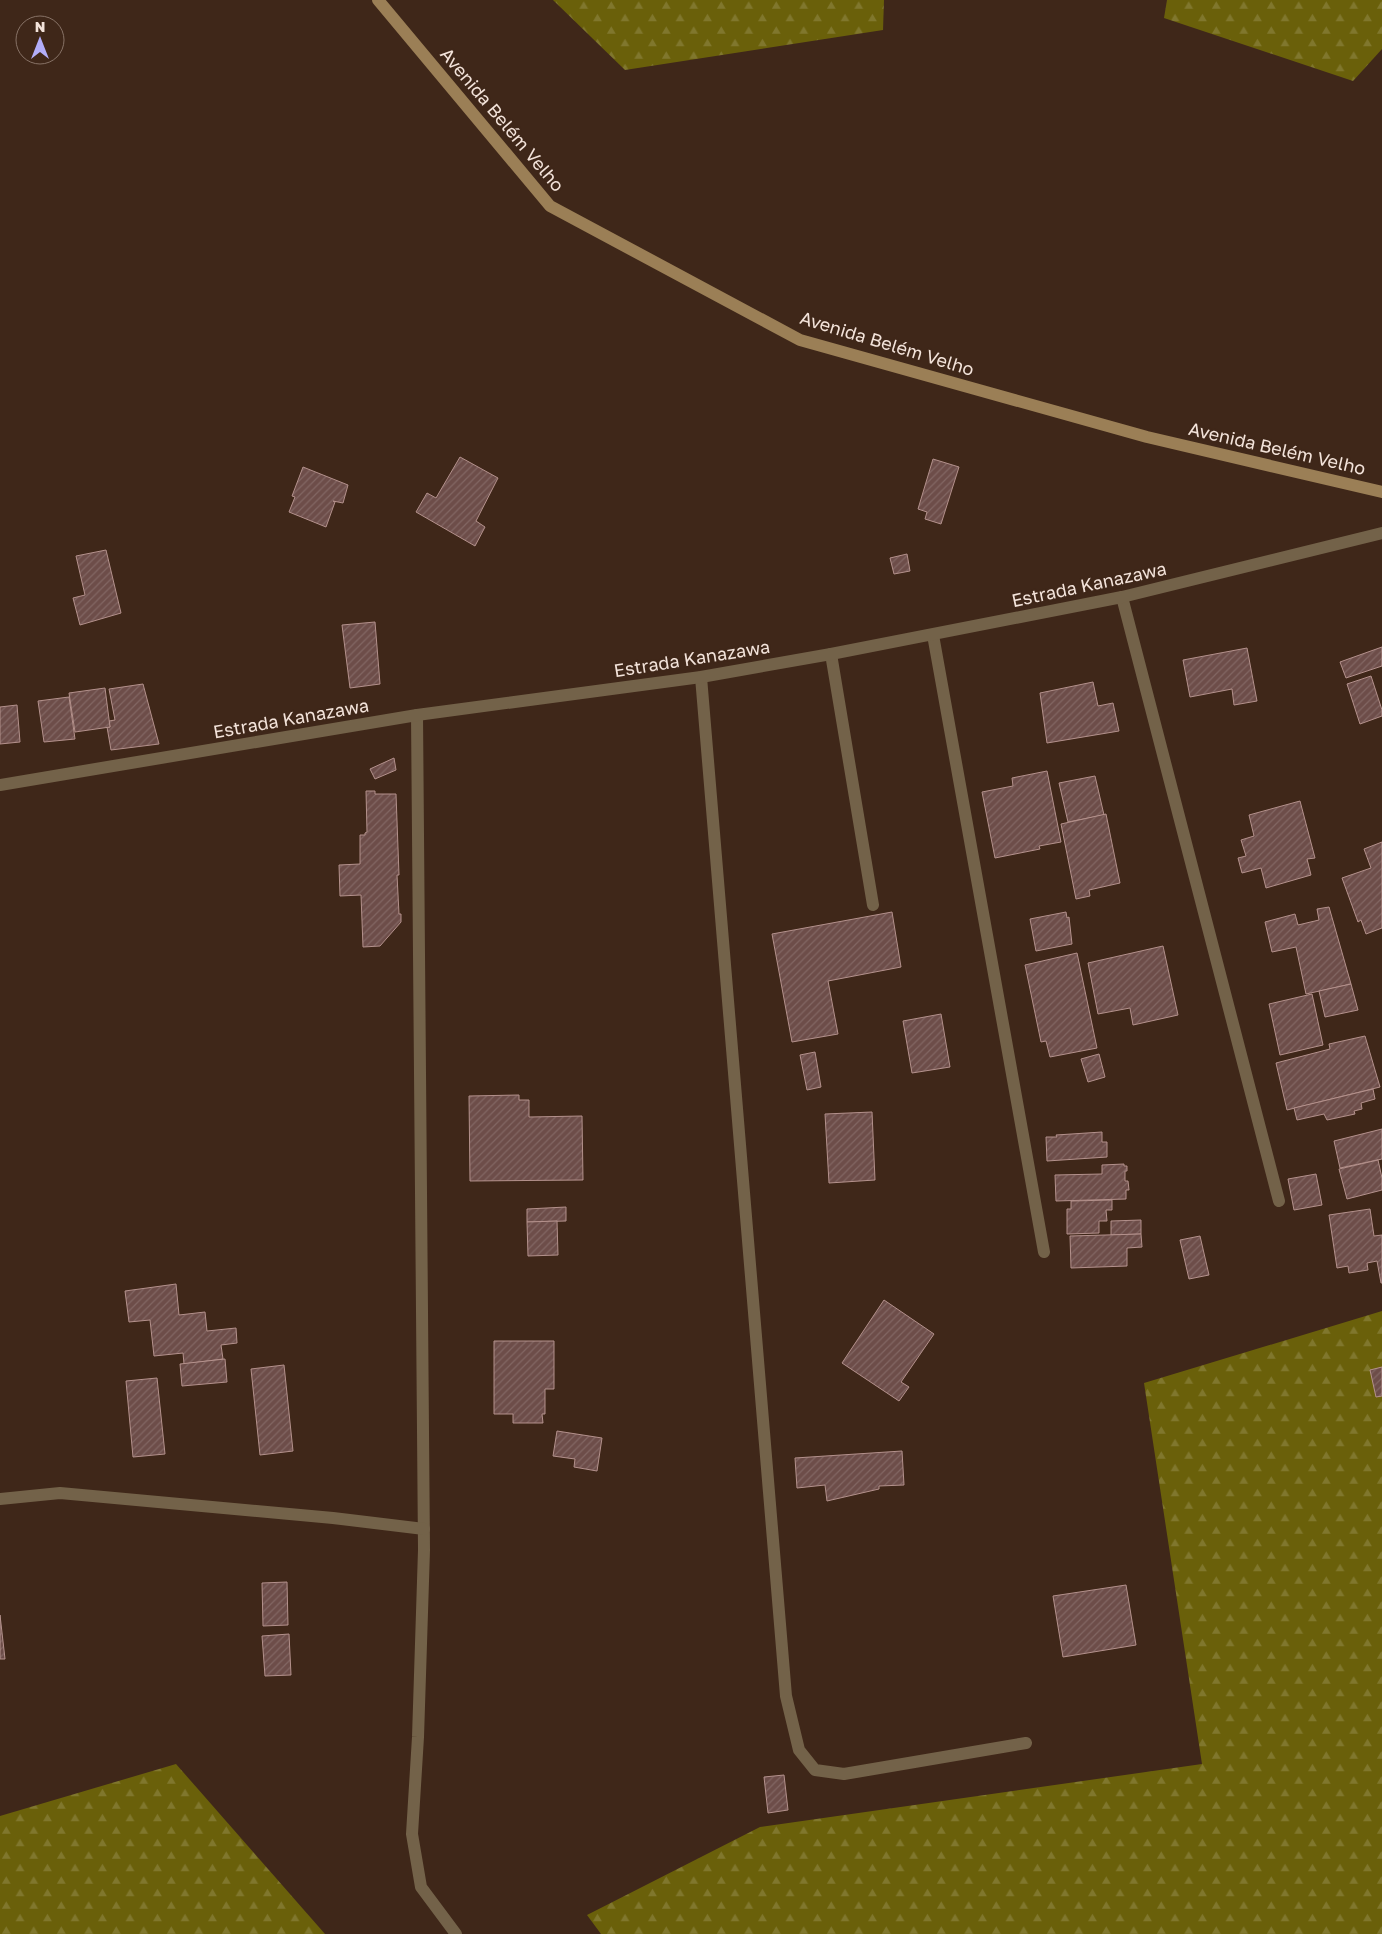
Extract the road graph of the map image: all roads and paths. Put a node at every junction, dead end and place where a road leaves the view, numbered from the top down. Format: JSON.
{"nodes":[{"id":1,"x":378,"y":0,"type":"edge"},
{"id":2,"x":1382,"y":492,"type":"edge"},
{"id":3,"x":1382,"y":533,"type":"edge"},
{"id":4,"x":1122,"y":597,"type":"junction"},
{"id":5,"x":934,"y":635,"type":"junction"},
{"id":6,"x":831,"y":654,"type":"junction"},
{"id":7,"x":701,"y":677,"type":"junction"},
{"id":8,"x":417,"y":715,"type":"junction"},
{"id":9,"x":0,"y":786,"type":"edge"},
{"id":10,"x":873,"y":905,"type":"dead end"},
{"id":11,"x":1279,"y":1201,"type":"dead end"},
{"id":12,"x":1044,"y":1252,"type":"dead end"},
{"id":13,"x":0,"y":1499,"type":"edge"},
{"id":14,"x":424,"y":1529,"type":"junction"},
{"id":15,"x":1026,"y":1743,"type":"dead end"},
{"id":16,"x":456,"y":1934,"type":"edge"}],
"edges":[{"from":1,"to":2,"type":"main road","name":"Avenida Belém Velho"},
{"from":3,"to":4,"type":"street","name":"Estrada Kanazawa"},
{"from":4,"to":5,"type":"street","name":"Estrada Kanazawa"},
{"from":4,"to":11,"type":"street"},
{"from":5,"to":6,"type":"street","name":"Estrada Kanazawa"},
{"from":5,"to":12,"type":"street"},
{"from":6,"to":7,"type":"street","name":"Estrada Kanazawa"},
{"from":6,"to":10,"type":"street"},
{"from":7,"to":8,"type":"street","name":"Estrada Kanazawa"},
{"from":7,"to":15,"type":"street"},
{"from":8,"to":9,"type":"street","name":"Estrada Kanazawa"},
{"from":8,"to":14,"type":"street"},
{"from":13,"to":14,"type":"street"},
{"from":14,"to":16,"type":"street"}]}
